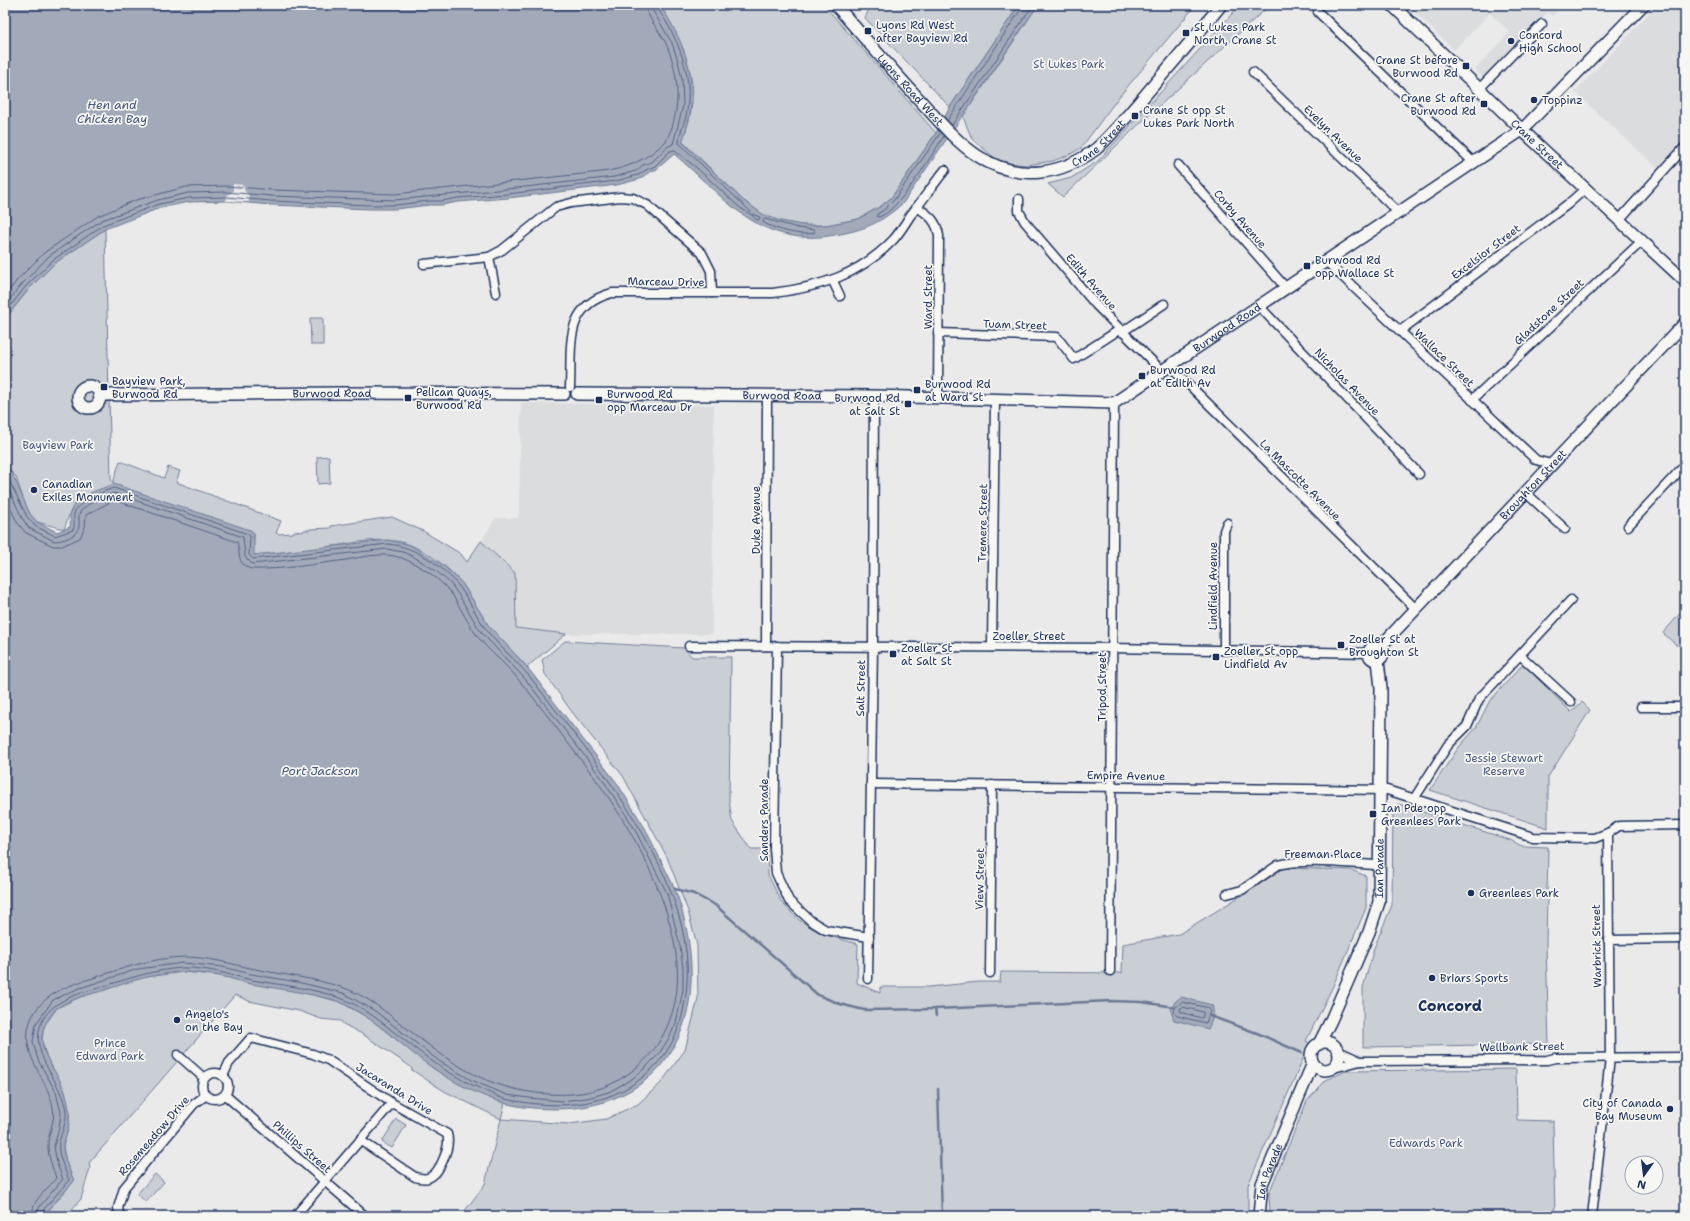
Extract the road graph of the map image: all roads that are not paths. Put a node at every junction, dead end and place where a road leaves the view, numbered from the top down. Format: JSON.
{"nodes":[{"id":1,"x":836,"y":5,"type":"edge"},
{"id":2,"x":1221,"y":5,"type":"edge"},
{"id":3,"x":1392,"y":5,"type":"edge"},
{"id":4,"x":1642,"y":5,"type":"edge"},
{"id":5,"x":1318,"y":12,"type":"dead end"},
{"id":6,"x":1542,"y":24,"type":"dead end"},
{"id":7,"x":1252,"y":72,"type":"dead end"},
{"id":8,"x":1479,"y":89,"type":"junction"},
{"id":9,"x":1522,"y":130,"type":"junction"},
{"id":10,"x":956,"y":138,"type":"joint"},
{"id":11,"x":1685,"y":147,"type":"edge"},
{"id":12,"x":1474,"y":163,"type":"junction"},
{"id":13,"x":1178,"y":165,"type":"dead end"},
{"id":14,"x":945,"y":170,"type":"dead end"},
{"id":15,"x":1585,"y":189,"type":"junction"},
{"id":16,"x":1019,"y":199,"type":"dead end"},
{"id":17,"x":917,"y":206,"type":"junction"},
{"id":18,"x":1399,"y":213,"type":"junction"},
{"id":19,"x":1619,"y":220,"type":"junction"},
{"id":20,"x":1642,"y":241,"type":"junction"},
{"id":21,"x":488,"y":257,"type":"junction"},
{"id":22,"x":1326,"y":261,"type":"junction"},
{"id":23,"x":424,"y":264,"type":"dead end"},
{"id":24,"x":833,"y":281,"type":"junction"},
{"id":25,"x":1685,"y":281,"type":"edge"},
{"id":26,"x":1286,"y":288,"type":"junction"},
{"id":27,"x":496,"y":293,"type":"dead end"},
{"id":28,"x":712,"y":293,"type":"junction"},
{"id":29,"x":840,"y":296,"type":"dead end"},
{"id":30,"x":1164,"y":304,"type":"dead end"},
{"id":31,"x":1259,"y":306,"type":"junction"},
{"id":32,"x":1685,"y":323,"type":"edge"},
{"id":33,"x":1121,"y":331,"type":"junction"},
{"id":34,"x":1400,"y":332,"type":"junction"},
{"id":35,"x":938,"y":333,"type":"junction"},
{"id":36,"x":1166,"y":368,"type":"junction"},
{"id":37,"x":570,"y":391,"type":"junction"},
{"id":38,"x":100,"y":395,"type":"dead end"},
{"id":39,"x":768,"y":395,"type":"junction"},
{"id":40,"x":874,"y":396,"type":"junction"},
{"id":41,"x":938,"y":398,"type":"junction"},
{"id":42,"x":995,"y":399,"type":"junction"},
{"id":43,"x":1472,"y":400,"type":"junction"},
{"id":44,"x":1114,"y":404,"type":"junction"},
{"id":45,"x":1551,"y":464,"type":"junction"},
{"id":46,"x":1685,"y":465,"type":"edge"},
{"id":47,"x":1418,"y":474,"type":"dead end"},
{"id":48,"x":1525,"y":492,"type":"junction"},
{"id":49,"x":1227,"y":523,"type":"dead end"},
{"id":50,"x":1628,"y":526,"type":"dead end"},
{"id":51,"x":1565,"y":529,"type":"dead end"},
{"id":52,"x":1571,"y":600,"type":"dead end"},
{"id":53,"x":1415,"y":608,"type":"junction"},
{"id":54,"x":688,"y":646,"type":"dead end"},
{"id":55,"x":766,"y":646,"type":"junction"},
{"id":56,"x":777,"y":646,"type":"junction"},
{"id":57,"x":873,"y":647,"type":"junction"},
{"id":58,"x":992,"y":647,"type":"junction"},
{"id":59,"x":1380,"y":647,"type":"joint"},
{"id":60,"x":1113,"y":648,"type":"junction"},
{"id":61,"x":1224,"y":650,"type":"junction"},
{"id":62,"x":1520,"y":655,"type":"junction"},
{"id":63,"x":1374,"y":657,"type":"junction"},
{"id":64,"x":1571,"y":702,"type":"dead end"},
{"id":65,"x":1641,"y":707,"type":"dead end"},
{"id":66,"x":1685,"y":707,"type":"edge"},
{"id":67,"x":871,"y":784,"type":"junction"},
{"id":68,"x":992,"y":785,"type":"junction"},
{"id":69,"x":1113,"y":787,"type":"junction"},
{"id":70,"x":1380,"y":790,"type":"junction"},
{"id":71,"x":1414,"y":799,"type":"junction"},
{"id":72,"x":1685,"y":825,"type":"edge"},
{"id":73,"x":1608,"y":833,"type":"junction"},
{"id":74,"x":1380,"y":865,"type":"junction"},
{"id":75,"x":1227,"y":894,"type":"dead end"},
{"id":76,"x":869,"y":937,"type":"junction"},
{"id":77,"x":1685,"y":939,"type":"edge"},
{"id":78,"x":1608,"y":940,"type":"junction"},
{"id":79,"x":1110,"y":971,"type":"dead end"},
{"id":80,"x":990,"y":973,"type":"dead end"},
{"id":81,"x":868,"y":979,"type":"dead end"},
{"id":82,"x":1331,"y":1020,"type":"junction"},
{"id":83,"x":1319,"y":1044,"type":"junction"},
{"id":84,"x":1335,"y":1048,"type":"junction"},
{"id":85,"x":178,"y":1055,"type":"dead end"},
{"id":86,"x":1685,"y":1057,"type":"edge"},
{"id":87,"x":1610,"y":1058,"type":"junction"},
{"id":88,"x":1360,"y":1061,"type":"junction"},
{"id":89,"x":1313,"y":1064,"type":"junction"},
{"id":90,"x":1328,"y":1070,"type":"junction"},
{"id":91,"x":223,"y":1076,"type":"junction"},
{"id":92,"x":204,"y":1078,"type":"junction"},
{"id":93,"x":1303,"y":1089,"type":"junction"},
{"id":94,"x":224,"y":1095,"type":"junction"},
{"id":95,"x":205,"y":1096,"type":"junction"},
{"id":96,"x":392,"y":1103,"type":"junction"},
{"id":97,"x":360,"y":1140,"type":"junction"},
{"id":98,"x":324,"y":1181,"type":"junction"},
{"id":99,"x":1259,"y":1215,"type":"edge"},
{"id":100,"x":120,"y":1216,"type":"edge"},
{"id":101,"x":295,"y":1216,"type":"edge"},
{"id":102,"x":365,"y":1216,"type":"edge"},
{"id":103,"x":1592,"y":1216,"type":"edge"}],
"edges":[{"from":1,"to":10,"type":"main road","name":"Lyons Road West"},
{"from":2,"to":10,"type":"main road","name":"Crane Street"},
{"from":3,"to":8,"type":"main road","name":"Crane Street"},
{"from":4,"to":9,"type":"main road","name":"Burwood Road"},
{"from":5,"to":12,"type":"street"},
{"from":6,"to":8,"type":"street"},
{"from":7,"to":18,"type":"street","name":"Evelyn Avenue"},
{"from":8,"to":9,"type":"main road","name":"Crane Street"},
{"from":9,"to":12,"type":"main road","name":"Burwood Road"},
{"from":9,"to":15,"type":"main road","name":"Crane Street"},
{"from":11,"to":19,"type":"street"},
{"from":12,"to":18,"type":"main road","name":"Burwood Road"},
{"from":13,"to":26,"type":"street","name":"Corby Avenue"},
{"from":14,"to":17,"type":"street","name":"Marceau Drive"},
{"from":15,"to":19,"type":"main road","name":"Crane Street"},
{"from":15,"to":34,"type":"street","name":"Excelsior Street"},
{"from":16,"to":33,"type":"street","name":"Edith Avenue"},
{"from":17,"to":24,"type":"street","name":"Marceau Drive"},
{"from":17,"to":35,"type":"street","name":"Ward Street"},
{"from":18,"to":22,"type":"main road","name":"Burwood Road"},
{"from":19,"to":20,"type":"main road","name":"Crane Street"},
{"from":20,"to":25,"type":"main road","name":"Crane Street"},
{"from":20,"to":43,"type":"street","name":"Gladstone Street"},
{"from":21,"to":23,"type":"street"},
{"from":21,"to":27,"type":"street"},
{"from":21,"to":28,"type":"street"},
{"from":22,"to":26,"type":"main road","name":"Burwood Road"},
{"from":22,"to":34,"type":"street","name":"Wallace Street"},
{"from":24,"to":28,"type":"street","name":"Marceau Drive"},
{"from":24,"to":29,"type":"street"},
{"from":26,"to":31,"type":"main road","name":"Burwood Road"},
{"from":28,"to":37,"type":"street","name":"Marceau Drive"},
{"from":30,"to":33,"type":"street","name":"Tuam Street"},
{"from":31,"to":36,"type":"main road","name":"Burwood Road"},
{"from":31,"to":47,"type":"street","name":"Nicholas Avenue"},
{"from":32,"to":45,"type":"main road","name":"Broughton Street"},
{"from":33,"to":35,"type":"street","name":"Tuam Street"},
{"from":33,"to":36,"type":"street","name":"Edith Avenue"},
{"from":34,"to":43,"type":"street","name":"Wallace Street"},
{"from":35,"to":41,"type":"street","name":"Ward Street"},
{"from":36,"to":44,"type":"main road","name":"Burwood Road"},
{"from":36,"to":53,"type":"street","name":"La Mascotte Avenue"},
{"from":37,"to":38,"type":"main road","name":"Burwood Road"},
{"from":37,"to":39,"type":"main road","name":"Burwood Road"},
{"from":39,"to":40,"type":"main road","name":"Burwood Road"},
{"from":39,"to":55,"type":"street","name":"Duke Avenue"},
{"from":40,"to":41,"type":"main road","name":"Burwood Road"},
{"from":40,"to":57,"type":"street","name":"Salt Street"},
{"from":41,"to":42,"type":"main road","name":"Burwood Road"},
{"from":42,"to":44,"type":"main road","name":"Burwood Road"},
{"from":42,"to":58,"type":"street","name":"Tremere Street"},
{"from":43,"to":45,"type":"street","name":"Wallace Street"},
{"from":44,"to":60,"type":"street","name":"Tripod Street"},
{"from":45,"to":48,"type":"main road","name":"Broughton Street"},
{"from":46,"to":50,"type":"street"},
{"from":48,"to":51,"type":"street"},
{"from":48,"to":53,"type":"main road","name":"Broughton Street"},
{"from":49,"to":61,"type":"street","name":"Lindfield Avenue"},
{"from":52,"to":62,"type":"street"},
{"from":53,"to":59,"type":"main road","name":"Broughton Street"},
{"from":54,"to":55,"type":"street","name":"Zoeller Street"},
{"from":55,"to":56,"type":"street","name":"Zoeller Street"},
{"from":56,"to":57,"type":"street","name":"Zoeller Street"},
{"from":56,"to":76,"type":"street","name":"Sanders Parade"},
{"from":57,"to":58,"type":"street","name":"Zoeller Street"},
{"from":57,"to":67,"type":"street","name":"Salt Street"},
{"from":58,"to":60,"type":"street","name":"Zoeller Street"},
{"from":59,"to":63,"type":"main road","name":"Ian Parade"},
{"from":60,"to":61,"type":"street","name":"Zoeller Street"},
{"from":60,"to":69,"type":"street","name":"Tripod Street"},
{"from":61,"to":63,"type":"street","name":"Zoeller Street"},
{"from":62,"to":64,"type":"street"},
{"from":62,"to":71,"type":"street"},
{"from":63,"to":70,"type":"main road","name":"Ian Parade"},
{"from":65,"to":66,"type":"street"},
{"from":67,"to":68,"type":"street","name":"Empire Avenue"},
{"from":67,"to":76,"type":"street","name":"Salt Street"},
{"from":68,"to":69,"type":"street","name":"Empire Avenue"},
{"from":68,"to":80,"type":"street","name":"View Street"},
{"from":69,"to":70,"type":"street","name":"Empire Avenue"},
{"from":69,"to":79,"type":"street","name":"Tripod Street"},
{"from":70,"to":71,"type":"street","name":"Empire Avenue"},
{"from":70,"to":74,"type":"main road","name":"Ian Parade"},
{"from":71,"to":73,"type":"street","name":"Empire Avenue"},
{"from":72,"to":73,"type":"street","name":"Empire Avenue"},
{"from":73,"to":78,"type":"street","name":"Warbrick Street"},
{"from":74,"to":75,"type":"street","name":"Freeman Place"},
{"from":74,"to":82,"type":"main road","name":"Ian Parade"},
{"from":76,"to":81,"type":"street","name":"Salt Street"},
{"from":77,"to":78,"type":"street"},
{"from":78,"to":87,"type":"street","name":"Warbrick Street"},
{"from":82,"to":83,"type":"main road","name":"Ian Parade"},
{"from":82,"to":84,"type":"main road","name":"Ian Parade"},
{"from":83,"to":84,"type":"main road"},
{"from":83,"to":89,"type":"main road"},
{"from":84,"to":88,"type":"street","name":"Wellbank Street"},
{"from":84,"to":90,"type":"main road"},
{"from":85,"to":92,"type":"street"},
{"from":86,"to":87,"type":"street","name":"Wellbank Street"},
{"from":87,"to":88,"type":"street","name":"Wellbank Street"},
{"from":87,"to":103,"type":"street","name":"Warbrick Street"},
{"from":88,"to":90,"type":"street","name":"Wellbank Street"},
{"from":89,"to":90,"type":"main road"},
{"from":89,"to":93,"type":"main road","name":"Ian Parade"},
{"from":90,"to":93,"type":"main road","name":"Ian Parade"},
{"from":91,"to":92,"type":"street"},
{"from":91,"to":94,"type":"street"},
{"from":91,"to":96,"type":"street","name":"Jacaranda Drive"},
{"from":92,"to":95,"type":"street"},
{"from":93,"to":99,"type":"main road","name":"Ian Parade"},
{"from":94,"to":95,"type":"street"},
{"from":94,"to":98,"type":"street","name":"Phillips Street"},
{"from":95,"to":100,"type":"street","name":"Rosemeadow Drive"},
{"from":96,"to":97,"type":"street"},
{"from":96,"to":97,"type":"street","name":"Jacaranda Drive"},
{"from":97,"to":98,"type":"street"},
{"from":98,"to":101,"type":"street"},
{"from":98,"to":102,"type":"street","name":"Phillips Street"}]}
